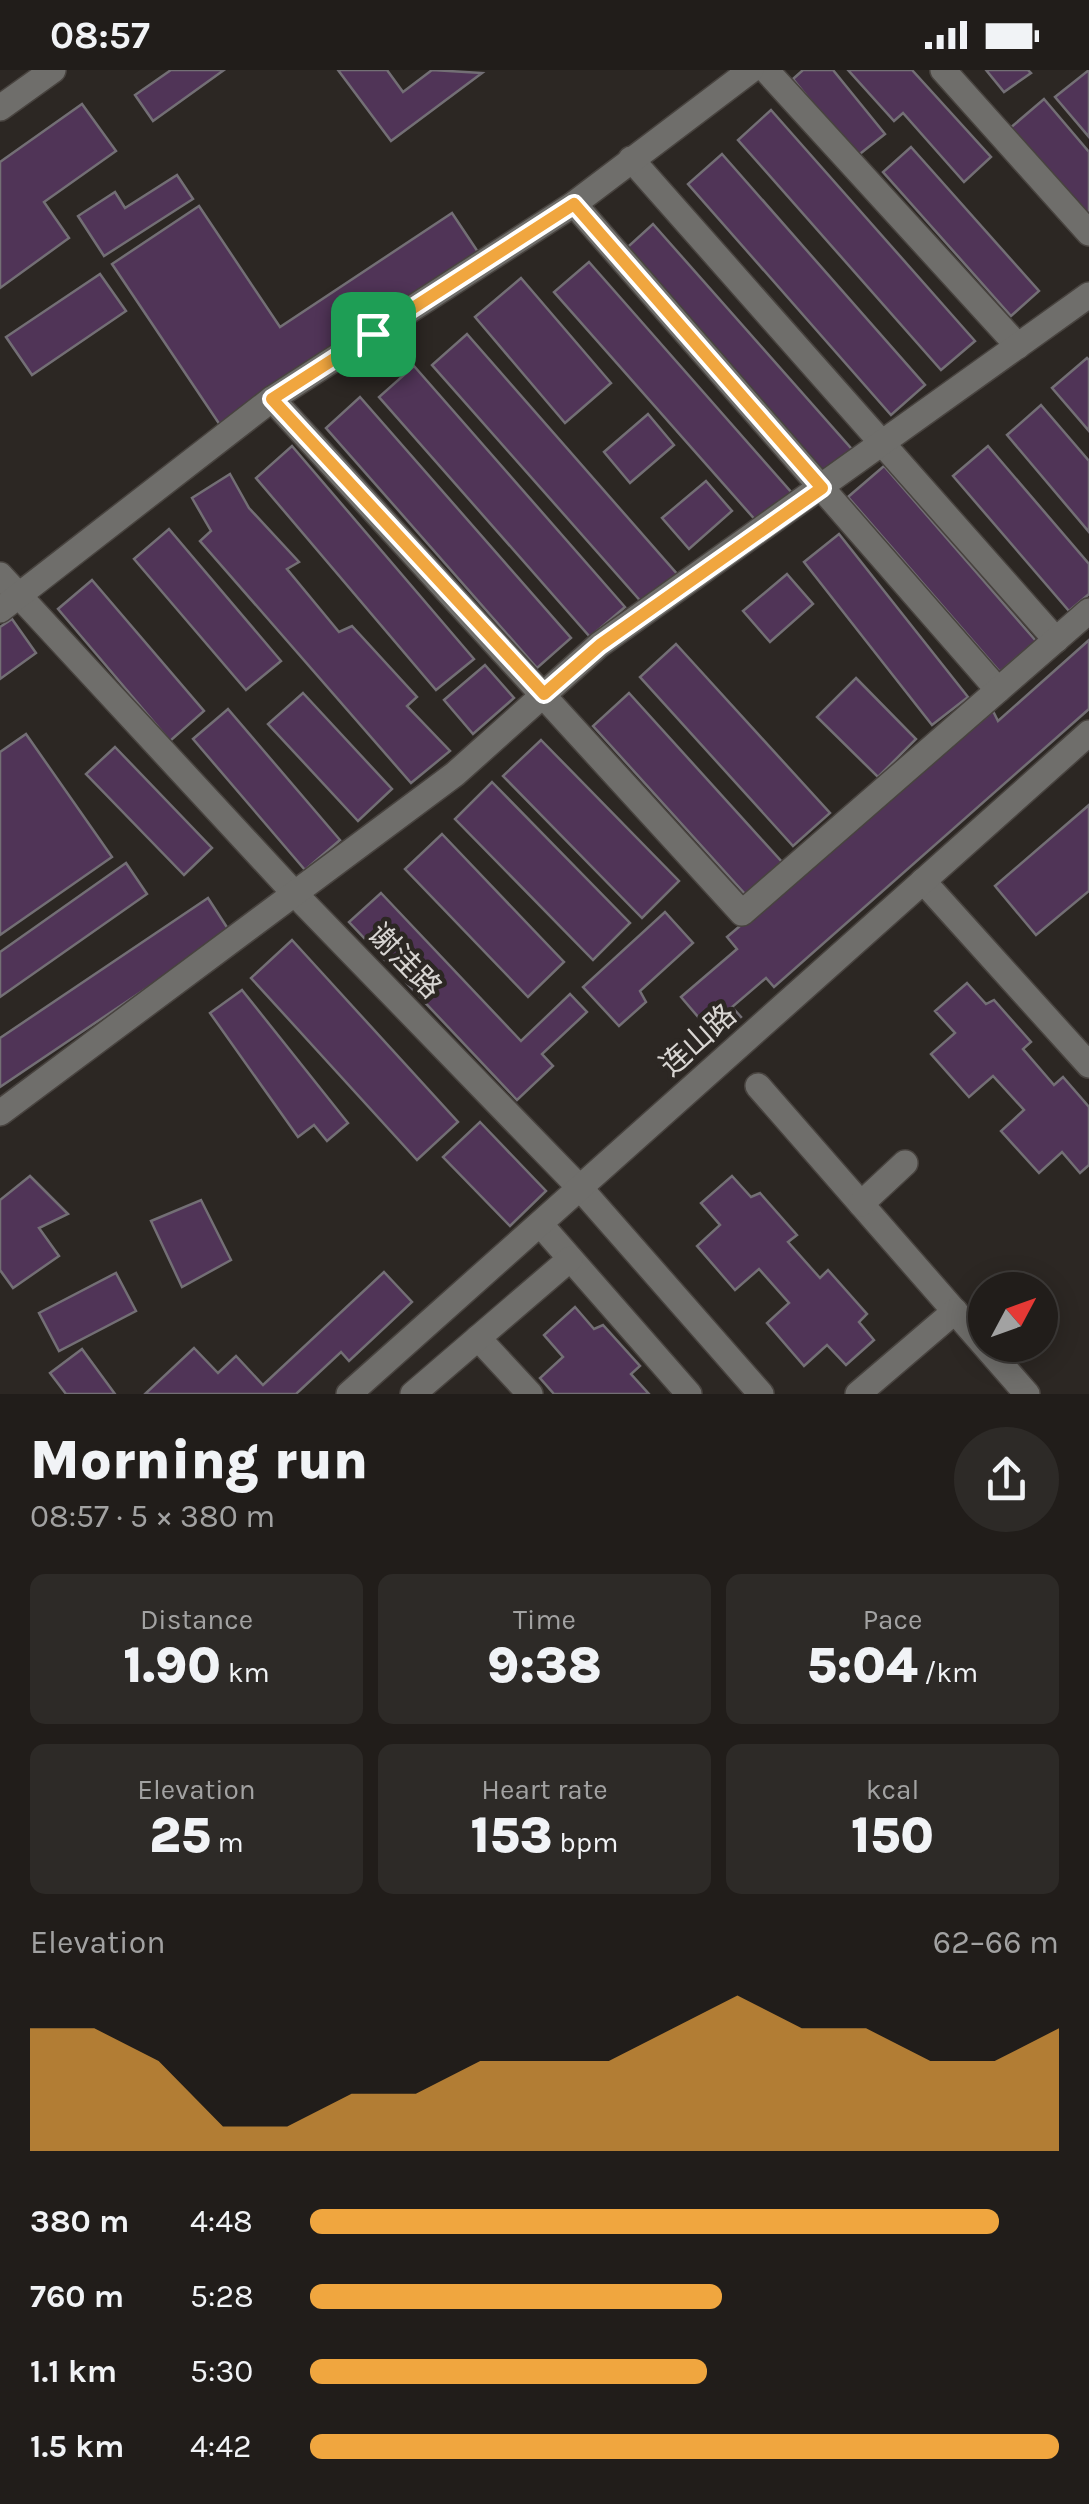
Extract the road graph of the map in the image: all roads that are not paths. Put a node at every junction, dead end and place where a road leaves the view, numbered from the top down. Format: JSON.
{"nodes":[{"id":1,"x":53,"y":70,"type":"edge"},
{"id":2,"x":752,"y":70,"type":"edge"},
{"id":3,"x":766,"y":70,"type":"edge"},
{"id":4,"x":943,"y":70,"type":"edge"},
{"id":5,"x":0,"y":108,"type":"edge"},
{"id":6,"x":631,"y":159,"type":"junction"},
{"id":7,"x":574,"y":204,"type":"junction"},
{"id":8,"x":1089,"y":233,"type":"edge"},
{"id":9,"x":1089,"y":295,"type":"edge"},
{"id":10,"x":1018,"y":346,"type":"junction"},
{"id":11,"x":272,"y":399,"type":"junction"},
{"id":12,"x":885,"y":444,"type":"junction"},
{"id":13,"x":822,"y":488,"type":"junction"},
{"id":14,"x":0,"y":574,"type":"edge"},
{"id":15,"x":10,"y":603,"type":"edge"},
{"id":16,"x":1089,"y":611,"type":"edge"},
{"id":17,"x":1056,"y":640,"type":"junction"},
{"id":18,"x":998,"y":690,"type":"junction"},
{"id":19,"x":544,"y":694,"type":"junction"},
{"id":20,"x":1089,"y":732,"type":"edge"},
{"id":21,"x":923,"y":880,"type":"junction"},
{"id":22,"x":294,"y":894,"type":"junction"},
{"id":23,"x":1089,"y":1065,"type":"edge"},
{"id":24,"x":758,"y":1086,"type":"dead end"},
{"id":25,"x":0,"y":1112,"type":"edge"},
{"id":26,"x":905,"y":1163,"type":"dead end"},
{"id":27,"x":582,"y":1190,"type":"junction"},
{"id":28,"x":861,"y":1204,"type":"junction"},
{"id":29,"x":541,"y":1226,"type":"junction"},
{"id":30,"x":570,"y":1259,"type":"junction"},
{"id":31,"x":955,"y":1311,"type":"junction"},
{"id":32,"x":478,"y":1338,"type":"junction"},
{"id":33,"x":350,"y":1394,"type":"edge"},
{"id":34,"x":413,"y":1394,"type":"edge"},
{"id":35,"x":530,"y":1394,"type":"edge"},
{"id":36,"x":688,"y":1394,"type":"edge"},
{"id":37,"x":761,"y":1394,"type":"edge"},
{"id":38,"x":858,"y":1394,"type":"edge"},
{"id":39,"x":1028,"y":1394,"type":"edge"}],
"edges":[{"from":1,"to":5,"type":"street"},
{"from":2,"to":6,"type":"street"},
{"from":3,"to":10,"type":"street"},
{"from":4,"to":8,"type":"street"},
{"from":6,"to":7,"type":"street"},
{"from":6,"to":12,"type":"street"},
{"from":7,"to":11,"type":"street"},
{"from":7,"to":13,"type":"street"},
{"from":9,"to":10,"type":"street"},
{"from":10,"to":12,"type":"street"},
{"from":11,"to":15,"type":"street"},
{"from":11,"to":19,"type":"street"},
{"from":12,"to":13,"type":"street"},
{"from":12,"to":17,"type":"street"},
{"from":13,"to":18,"type":"street"},
{"from":13,"to":19,"type":"street"},
{"from":14,"to":15,"type":"street","name":"谢洼路"},
{"from":15,"to":22,"type":"street","name":"谢洼路"},
{"from":16,"to":17,"type":"street"},
{"from":17,"to":18,"type":"street"},
{"from":18,"to":19,"type":"street"},
{"from":19,"to":22,"type":"street"},
{"from":20,"to":21,"type":"street","name":"连山路"},
{"from":21,"to":23,"type":"street"},
{"from":21,"to":27,"type":"street","name":"连山路"},
{"from":22,"to":25,"type":"street"},
{"from":22,"to":27,"type":"street","name":"谢洼路"},
{"from":24,"to":28,"type":"street"},
{"from":26,"to":28,"type":"street"},
{"from":27,"to":29,"type":"street","name":"连山路"},
{"from":27,"to":37,"type":"street","name":"谢洼路"},
{"from":28,"to":31,"type":"street"},
{"from":29,"to":30,"type":"street"},
{"from":29,"to":33,"type":"street","name":"连山路"},
{"from":30,"to":32,"type":"street"},
{"from":30,"to":36,"type":"street"},
{"from":31,"to":38,"type":"street"},
{"from":31,"to":39,"type":"street"},
{"from":32,"to":34,"type":"street"},
{"from":32,"to":35,"type":"street"}]}
